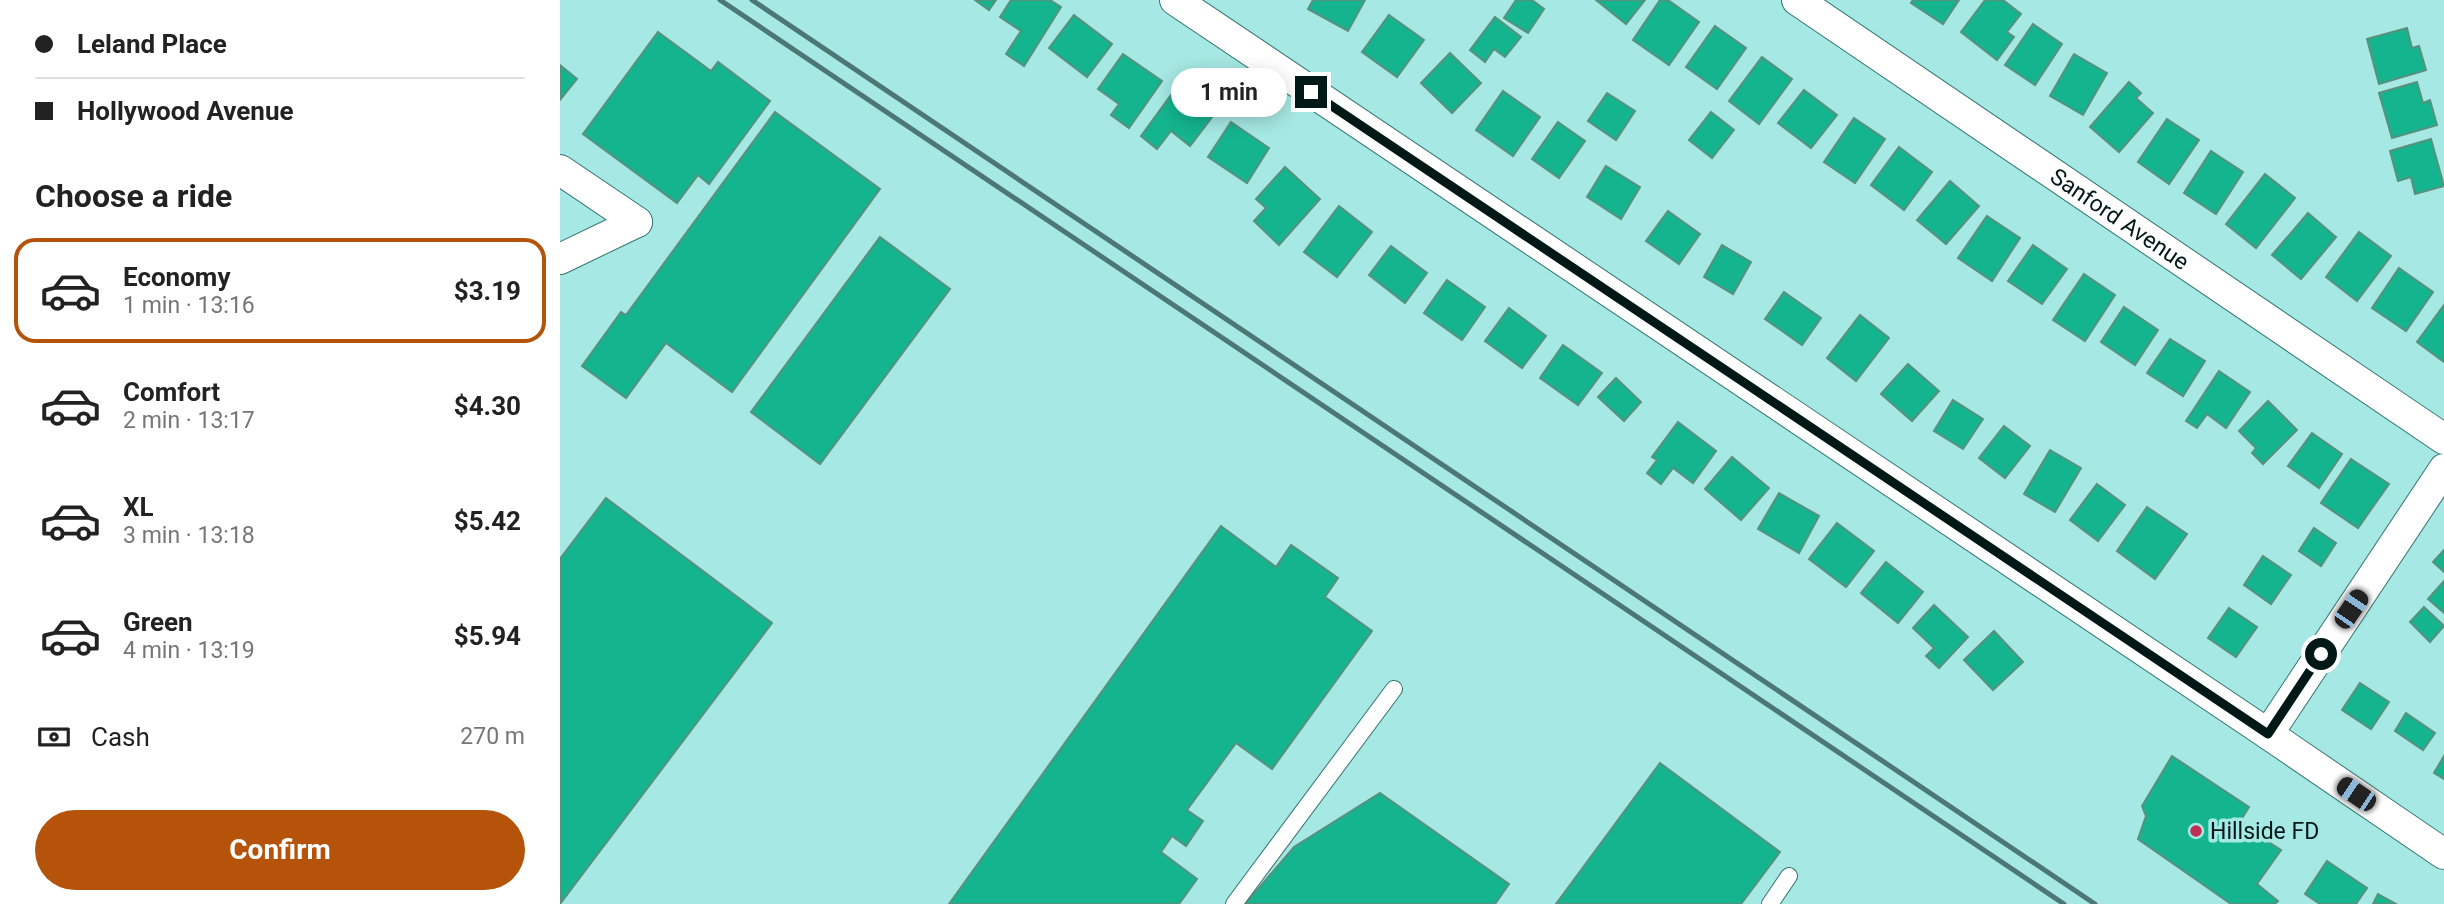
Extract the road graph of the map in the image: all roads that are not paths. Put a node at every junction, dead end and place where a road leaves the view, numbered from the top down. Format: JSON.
{"nodes":[{"id":1,"x":1175,"y":0,"type":"edge"},
{"id":2,"x":1797,"y":0,"type":"edge"},
{"id":3,"x":560,"y":170,"type":"edge"},
{"id":4,"x":560,"y":259,"type":"edge"},
{"id":5,"x":2444,"y":439,"type":"edge"},
{"id":6,"x":2444,"y":469,"type":"edge"},
{"id":7,"x":1394,"y":689,"type":"dead end"},
{"id":8,"x":2268,"y":734,"type":"junction"},
{"id":9,"x":2444,"y":854,"type":"edge"},
{"id":10,"x":1789,"y":876,"type":"dead end"},
{"id":11,"x":1234,"y":904,"type":"edge"},
{"id":12,"x":1770,"y":904,"type":"edge"}],
"edges":[{"from":1,"to":8,"type":"street"},
{"from":2,"to":5,"type":"street","name":"Sanford Avenue"},
{"from":3,"to":4,"type":"street"},
{"from":6,"to":8,"type":"street"},
{"from":7,"to":11,"type":"lane"},
{"from":8,"to":9,"type":"street"},
{"from":10,"to":12,"type":"lane"}]}
